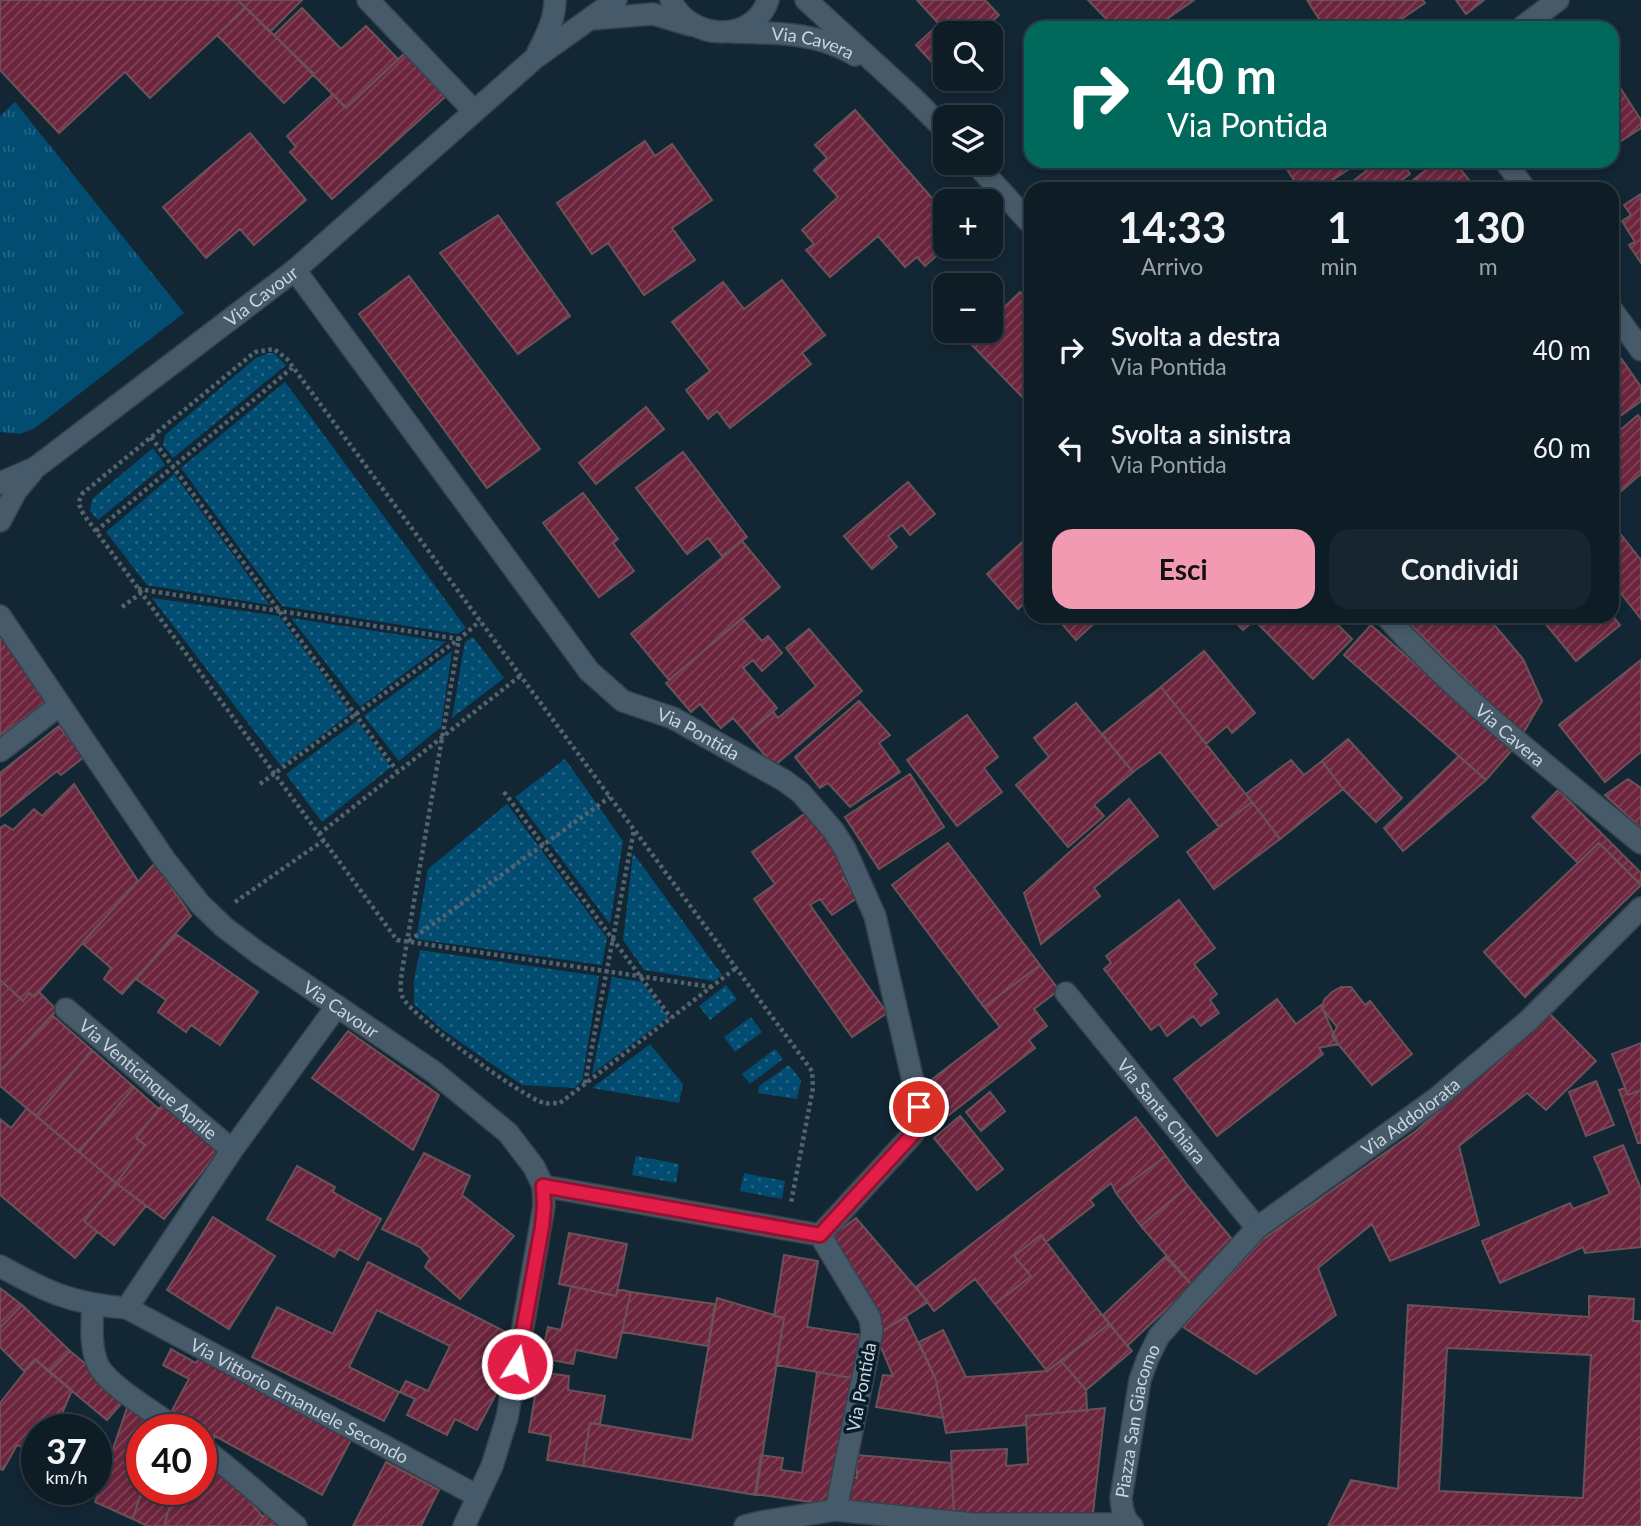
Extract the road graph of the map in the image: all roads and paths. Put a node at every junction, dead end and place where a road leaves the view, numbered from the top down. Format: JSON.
{"nodes":[{"id":1,"x":368,"y":0,"type":"edge"},
{"id":2,"x":555,"y":0,"type":"edge"},
{"id":3,"x":616,"y":0,"type":"edge"},
{"id":4,"x":671,"y":0,"type":"edge"},
{"id":5,"x":768,"y":0,"type":"edge"},
{"id":6,"x":806,"y":0,"type":"edge"},
{"id":7,"x":1558,"y":0,"type":"edge"},
{"id":8,"x":653,"y":14,"type":"junction"},
{"id":9,"x":589,"y":20,"type":"junction"},
{"id":10,"x":1530,"y":21,"type":"edge"},
{"id":11,"x":696,"y":28,"type":"junction"},
{"id":12,"x":732,"y":32,"type":"junction"},
{"id":13,"x":535,"y":58,"type":"junction"},
{"id":14,"x":888,"y":76,"type":"junction"},
{"id":15,"x":474,"y":111,"type":"junction"},
{"id":16,"x":933,"y":119,"type":"edge"},
{"id":17,"x":986,"y":175,"type":"edge"},
{"id":18,"x":1024,"y":216,"type":"edge"},
{"id":19,"x":295,"y":270,"type":"junction"},
{"id":20,"x":1619,"y":320,"type":"edge"},
{"id":21,"x":1641,"y":350,"type":"edge"},
{"id":22,"x":293,"y":367,"type":"junction"},
{"id":23,"x":150,"y":437,"type":"dead end"},
{"id":24,"x":4,"y":484,"type":"edge"},
{"id":25,"x":0,"y":521,"type":"edge"},
{"id":26,"x":96,"y":531,"type":"junction"},
{"id":27,"x":140,"y":591,"type":"junction"},
{"id":28,"x":122,"y":607,"type":"dead end"},
{"id":29,"x":0,"y":616,"type":"edge"},
{"id":30,"x":480,"y":621,"type":"junction"},
{"id":31,"x":1394,"y":623,"type":"edge"},
{"id":32,"x":459,"y":639,"type":"junction"},
{"id":33,"x":520,"y":676,"type":"junction"},
{"id":34,"x":60,"y":705,"type":"junction"},
{"id":35,"x":0,"y":751,"type":"edge"},
{"id":36,"x":397,"y":771,"type":"dead end"},
{"id":37,"x":260,"y":784,"type":"dead end"},
{"id":38,"x":504,"y":792,"type":"dead end"},
{"id":39,"x":610,"y":797,"type":"junction"},
{"id":40,"x":634,"y":830,"type":"junction"},
{"id":41,"x":319,"y":834,"type":"junction"},
{"id":42,"x":324,"y":840,"type":"junction"},
{"id":43,"x":1641,"y":844,"type":"edge"},
{"id":44,"x":230,"y":906,"type":"dead end"},
{"id":45,"x":1641,"y":908,"type":"edge"},
{"id":46,"x":408,"y":941,"type":"junction"},
{"id":47,"x":736,"y":968,"type":"junction"},
{"id":48,"x":712,"y":987,"type":"dead end"},
{"id":49,"x":1066,"y":993,"type":"dead end"},
{"id":50,"x":337,"y":1006,"type":"junction"},
{"id":51,"x":66,"y":1009,"type":"dead end"},
{"id":52,"x":671,"y":1018,"type":"junction"},
{"id":53,"x":585,"y":1084,"type":"junction"},
{"id":54,"x":232,"y":1150,"type":"junction"},
{"id":55,"x":543,"y":1186,"type":"junction"},
{"id":56,"x":790,"y":1207,"type":"dead end"},
{"id":57,"x":1256,"y":1228,"type":"junction"},
{"id":58,"x":820,"y":1235,"type":"junction"},
{"id":59,"x":0,"y":1266,"type":"edge"},
{"id":60,"x":93,"y":1306,"type":"junction"},
{"id":61,"x":127,"y":1308,"type":"junction"},
{"id":62,"x":1174,"y":1320,"type":"joint"},
{"id":63,"x":156,"y":1414,"type":"edge"},
{"id":64,"x":502,"y":1436,"type":"junction"},
{"id":65,"x":217,"y":1459,"type":"edge"},
{"id":66,"x":472,"y":1493,"type":"junction"},
{"id":67,"x":836,"y":1510,"type":"junction"},
{"id":68,"x":748,"y":1525,"type":"edge"},
{"id":69,"x":1130,"y":1525,"type":"edge"},
{"id":70,"x":296,"y":1526,"type":"edge"},
{"id":71,"x":456,"y":1526,"type":"edge"},
{"id":72,"x":464,"y":1526,"type":"edge"}],
"edges":[{"from":1,"to":15,"type":"street"},
{"from":2,"to":13,"type":"street"},
{"from":3,"to":8,"type":"street"},
{"from":3,"to":9,"type":"street","name":"Via Cavour"},
{"from":4,"to":11,"type":"street"},
{"from":5,"to":12,"type":"street"},
{"from":6,"to":14,"type":"street","name":"Via Cavera"},
{"from":7,"to":10,"type":"street"},
{"from":8,"to":9,"type":"street","name":"Via Cavour"},
{"from":8,"to":11,"type":"street","name":"Via Cavour"},
{"from":9,"to":13,"type":"street","name":"Via Cavour"},
{"from":11,"to":12,"type":"street","name":"Via Cavera"},
{"from":12,"to":14,"type":"street","name":"Via Cavera"},
{"from":13,"to":15,"type":"street","name":"Via Cavour"},
{"from":14,"to":16,"type":"street","name":"Via Cavera"},
{"from":15,"to":19,"type":"street","name":"Via Cavour"},
{"from":17,"to":18,"type":"street"},
{"from":19,"to":24,"type":"street","name":"Via Cavour"},
{"from":19,"to":58,"type":"street","name":"Via Pontida"},
{"from":20,"to":21,"type":"street"},
{"from":22,"to":26,"type":"path"},
{"from":22,"to":26,"type":"path"},
{"from":22,"to":30,"type":"path"},
{"from":23,"to":36,"type":"path"},
{"from":24,"to":25,"type":"street","name":"Via Cavour"},
{"from":26,"to":27,"type":"path"},
{"from":27,"to":28,"type":"path"},
{"from":27,"to":32,"type":"path"},
{"from":27,"to":41,"type":"path"},
{"from":29,"to":34,"type":"street","name":"Via Cavour"},
{"from":30,"to":32,"type":"path"},
{"from":30,"to":33,"type":"path"},
{"from":31,"to":43,"type":"street","name":"Via Cavera"},
{"from":32,"to":37,"type":"path"},
{"from":32,"to":46,"type":"path"},
{"from":33,"to":39,"type":"path"},
{"from":33,"to":41,"type":"path"},
{"from":34,"to":35,"type":"street"},
{"from":34,"to":50,"type":"street","name":"Via Cavour"},
{"from":38,"to":52,"type":"path"},
{"from":39,"to":40,"type":"path"},
{"from":39,"to":46,"type":"path"},
{"from":40,"to":47,"type":"path"},
{"from":40,"to":53,"type":"path"},
{"from":41,"to":42,"type":"path"},
{"from":42,"to":44,"type":"path"},
{"from":42,"to":46,"type":"path"},
{"from":45,"to":57,"type":"street","name":"Via Addolorata"},
{"from":46,"to":48,"type":"path"},
{"from":46,"to":53,"type":"path"},
{"from":47,"to":52,"type":"path"},
{"from":47,"to":56,"type":"path"},
{"from":49,"to":57,"type":"street","name":"Via Santa Chiara"},
{"from":50,"to":54,"type":"street","name":"Via Venticinque Aprile"},
{"from":50,"to":55,"type":"street","name":"Via Cavour"},
{"from":51,"to":54,"type":"street","name":"Via Venticinque Aprile"},
{"from":52,"to":53,"type":"path"},
{"from":54,"to":61,"type":"street","name":"Via Venticinque Aprile"},
{"from":55,"to":58,"type":"street"},
{"from":55,"to":64,"type":"street"},
{"from":57,"to":62,"type":"street","name":"Via Addolorata"},
{"from":58,"to":67,"type":"street","name":"Via Pontida"},
{"from":59,"to":60,"type":"street"},
{"from":60,"to":61,"type":"street"},
{"from":60,"to":63,"type":"street"},
{"from":61,"to":66,"type":"street","name":"Via Vittorio Emanuele Secondo"},
{"from":62,"to":69,"type":"street","name":"Piazza San Giacomo"},
{"from":64,"to":66,"type":"street"},
{"from":64,"to":72,"type":"street"},
{"from":65,"to":70,"type":"street"},
{"from":66,"to":71,"type":"street"},
{"from":67,"to":68,"type":"street"},
{"from":67,"to":69,"type":"street"}]}
